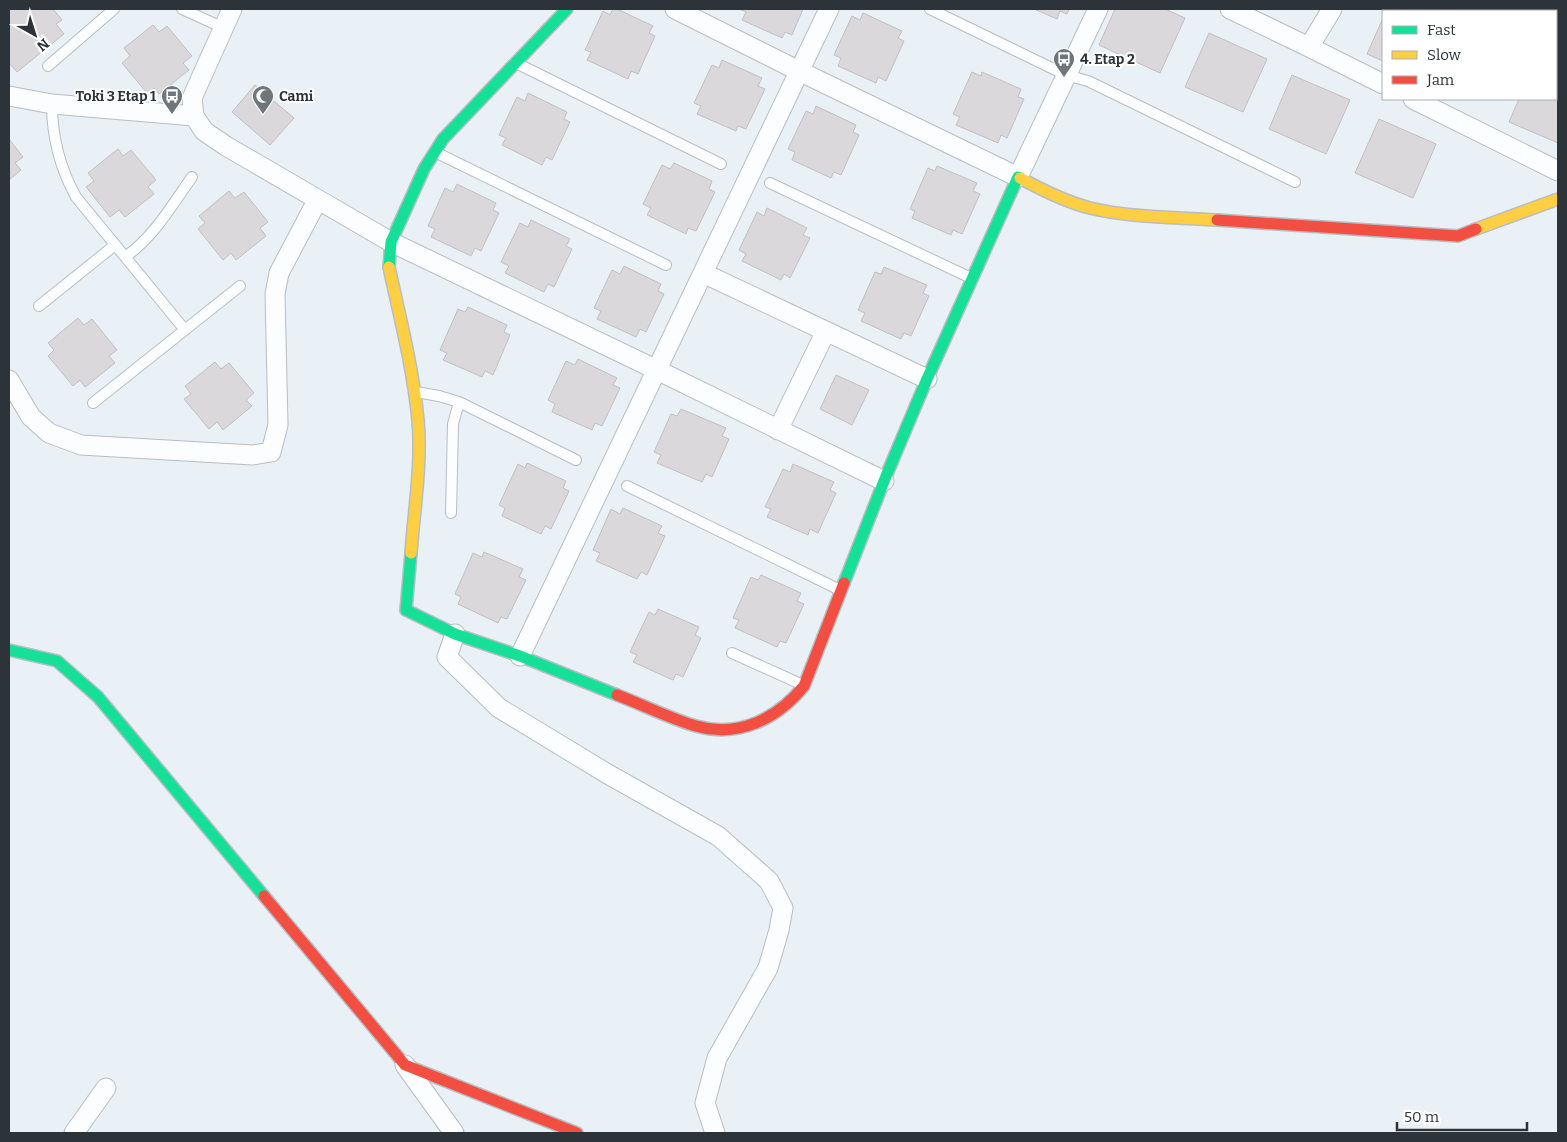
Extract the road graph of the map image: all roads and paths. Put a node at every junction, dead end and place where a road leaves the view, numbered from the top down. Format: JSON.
{"nodes":[{"id":1,"x":114,"y":9,"type":"edge"},
{"id":2,"x":182,"y":9,"type":"edge"},
{"id":3,"x":232,"y":9,"type":"edge"},
{"id":4,"x":567,"y":9,"type":"edge"},
{"id":5,"x":675,"y":9,"type":"edge"},
{"id":6,"x":829,"y":9,"type":"edge"},
{"id":7,"x":930,"y":9,"type":"edge"},
{"id":8,"x":1098,"y":9,"type":"edge"},
{"id":9,"x":1230,"y":9,"type":"edge"},
{"id":10,"x":1332,"y":9,"type":"edge"},
{"id":11,"x":224,"y":28,"type":"junction"},
{"id":12,"x":1309,"y":47,"type":"junction"},
{"id":13,"x":515,"y":63,"type":"junction"},
{"id":14,"x":48,"y":66,"type":"dead end"},
{"id":15,"x":799,"y":71,"type":"junction"},
{"id":16,"x":1066,"y":75,"type":"junction"},
{"id":17,"x":1382,"y":84,"type":"edge"},
{"id":18,"x":9,"y":96,"type":"edge"},
{"id":19,"x":1415,"y":100,"type":"edge"},
{"id":20,"x":52,"y":104,"type":"junction"},
{"id":21,"x":194,"y":116,"type":"junction"},
{"id":22,"x":434,"y":152,"type":"junction"},
{"id":23,"x":721,"y":164,"type":"dead end"},
{"id":24,"x":1558,"y":171,"type":"edge"},
{"id":25,"x":192,"y":176,"type":"dead end"},
{"id":26,"x":1018,"y":177,"type":"junction"},
{"id":27,"x":1295,"y":182,"type":"dead end"},
{"id":28,"x":770,"y":183,"type":"dead end"},
{"id":29,"x":1558,"y":199,"type":"edge"},
{"id":30,"x":317,"y":201,"type":"junction"},
{"id":31,"x":391,"y":242,"type":"junction"},
{"id":32,"x":115,"y":245,"type":"junction"},
{"id":33,"x":125,"y":257,"type":"junction"},
{"id":34,"x":666,"y":266,"type":"dead end"},
{"id":35,"x":703,"y":274,"type":"junction"},
{"id":36,"x":972,"y":278,"type":"junction"},
{"id":37,"x":240,"y":286,"type":"dead end"},
{"id":38,"x":39,"y":306,"type":"dead end"},
{"id":39,"x":185,"y":330,"type":"junction"},
{"id":40,"x":826,"y":330,"type":"junction"},
{"id":41,"x":657,"y":370,"type":"junction"},
{"id":42,"x":927,"y":379,"type":"junction"},
{"id":43,"x":9,"y":380,"type":"edge"},
{"id":44,"x":415,"y":392,"type":"junction"},
{"id":45,"x":459,"y":402,"type":"junction"},
{"id":46,"x":94,"y":403,"type":"dead end"},
{"id":47,"x":778,"y":430,"type":"junction"},
{"id":48,"x":576,"y":460,"type":"dead end"},
{"id":49,"x":884,"y":481,"type":"junction"},
{"id":50,"x":627,"y":486,"type":"dead end"},
{"id":51,"x":451,"y":513,"type":"dead end"},
{"id":52,"x":841,"y":590,"type":"junction"},
{"id":53,"x":455,"y":634,"type":"junction"},
{"id":54,"x":9,"y":650,"type":"edge"},
{"id":55,"x":732,"y":654,"type":"dead end"},
{"id":56,"x":520,"y":656,"type":"junction"},
{"id":57,"x":804,"y":686,"type":"junction"},
{"id":58,"x":404,"y":1066,"type":"junction"},
{"id":59,"x":106,"y":1088,"type":"dead end"},
{"id":60,"x":74,"y":1133,"type":"edge"},
{"id":61,"x":454,"y":1133,"type":"edge"},
{"id":62,"x":577,"y":1133,"type":"edge"},
{"id":63,"x":715,"y":1133,"type":"edge"}],
"edges":[{"from":1,"to":14,"type":"lane"},
{"from":2,"to":11,"type":"lane"},
{"from":3,"to":11,"type":"street"},
{"from":4,"to":13,"type":"street"},
{"from":5,"to":15,"type":"street"},
{"from":6,"to":15,"type":"street"},
{"from":7,"to":16,"type":"lane"},
{"from":8,"to":16,"type":"street"},
{"from":9,"to":12,"type":"street"},
{"from":10,"to":12,"type":"street"},
{"from":11,"to":21,"type":"street"},
{"from":12,"to":17,"type":"street"},
{"from":13,"to":22,"type":"street"},
{"from":13,"to":23,"type":"lane"},
{"from":15,"to":26,"type":"street"},
{"from":15,"to":35,"type":"street"},
{"from":16,"to":26,"type":"street"},
{"from":16,"to":27,"type":"lane"},
{"from":18,"to":20,"type":"street"},
{"from":19,"to":24,"type":"street"},
{"from":20,"to":21,"type":"street"},
{"from":20,"to":32,"type":"lane"},
{"from":21,"to":30,"type":"street"},
{"from":22,"to":31,"type":"street"},
{"from":22,"to":34,"type":"lane"},
{"from":25,"to":33,"type":"lane"},
{"from":26,"to":29,"type":"street"},
{"from":26,"to":36,"type":"street"},
{"from":28,"to":36,"type":"lane"},
{"from":30,"to":31,"type":"street"},
{"from":30,"to":43,"type":"street"},
{"from":31,"to":41,"type":"street"},
{"from":31,"to":44,"type":"street"},
{"from":32,"to":33,"type":"lane"},
{"from":32,"to":38,"type":"lane"},
{"from":33,"to":39,"type":"lane"},
{"from":35,"to":40,"type":"street"},
{"from":35,"to":41,"type":"street"},
{"from":36,"to":42,"type":"street"},
{"from":37,"to":39,"type":"lane"},
{"from":39,"to":46,"type":"lane"},
{"from":40,"to":42,"type":"street"},
{"from":40,"to":47,"type":"street"},
{"from":41,"to":47,"type":"street"},
{"from":41,"to":56,"type":"street"},
{"from":42,"to":49,"type":"street"},
{"from":44,"to":45,"type":"lane"},
{"from":44,"to":53,"type":"street"},
{"from":45,"to":48,"type":"lane"},
{"from":45,"to":51,"type":"lane"},
{"from":47,"to":49,"type":"street"},
{"from":49,"to":52,"type":"street"},
{"from":50,"to":52,"type":"lane"},
{"from":52,"to":57,"type":"street"},
{"from":53,"to":56,"type":"street"},
{"from":53,"to":63,"type":"street"},
{"from":54,"to":58,"type":"street"},
{"from":55,"to":57,"type":"lane"},
{"from":56,"to":57,"type":"street"},
{"from":58,"to":61,"type":"street"},
{"from":58,"to":62,"type":"street"},
{"from":59,"to":60,"type":"street"}]}
